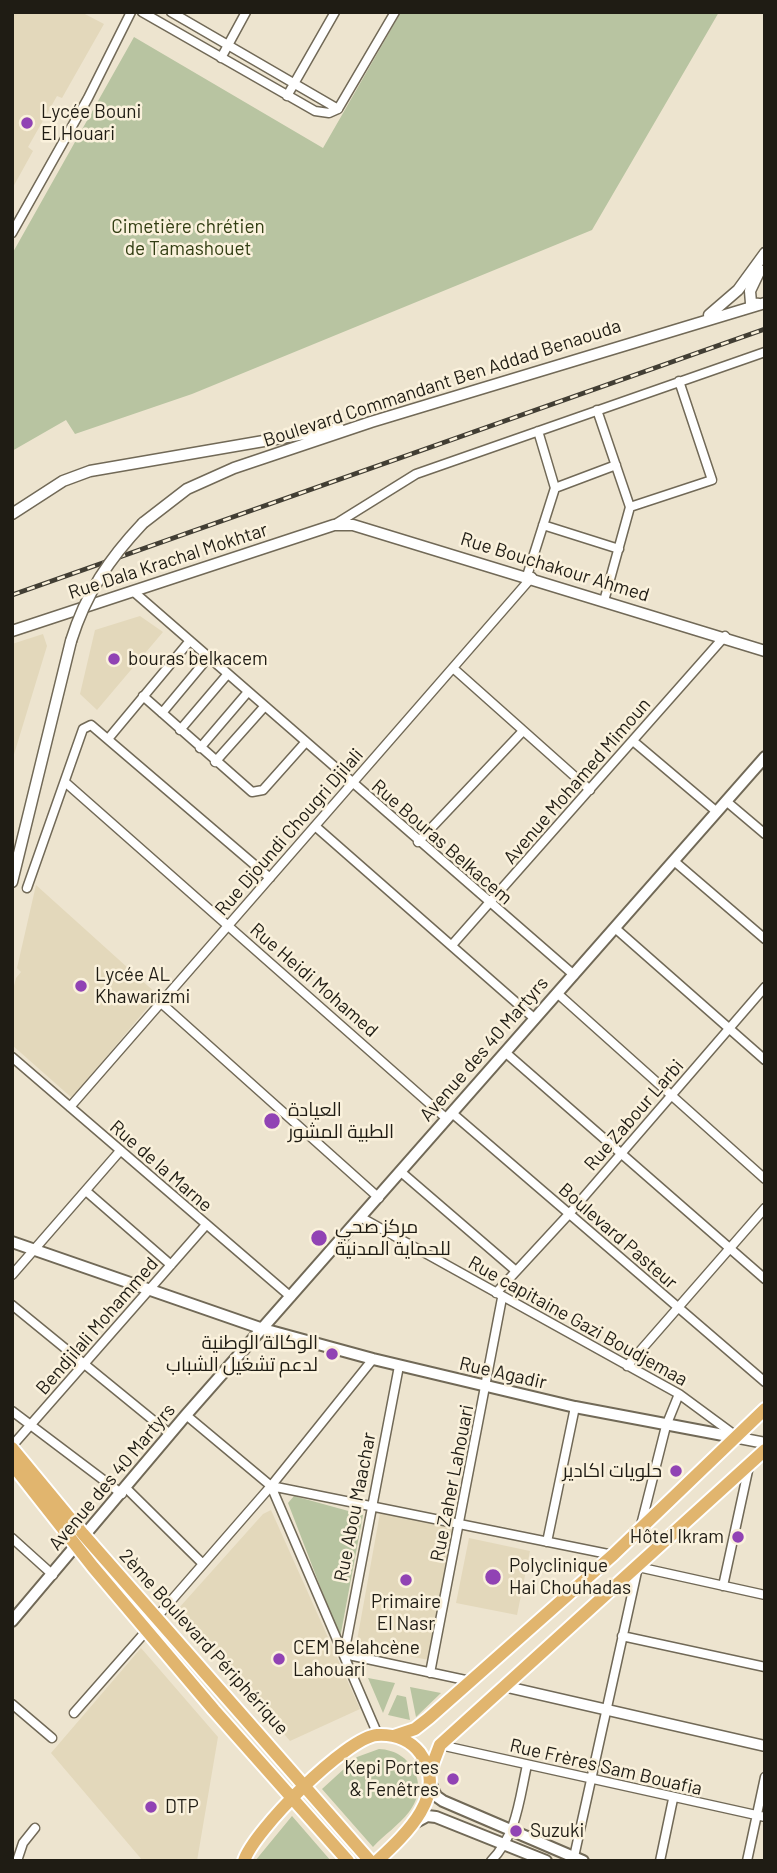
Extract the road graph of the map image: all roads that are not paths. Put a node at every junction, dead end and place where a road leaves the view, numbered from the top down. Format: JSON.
{"nodes":[{"id":1,"x":131,"y":12,"type":"edge"},
{"id":2,"x":142,"y":12,"type":"edge"},
{"id":3,"x":170,"y":12,"type":"edge"},
{"id":4,"x":246,"y":12,"type":"edge"},
{"id":5,"x":335,"y":12,"type":"edge"},
{"id":6,"x":395,"y":12,"type":"edge"},
{"id":7,"x":159,"y":16,"type":"edge"},
{"id":8,"x":228,"y":46,"type":"junction"},
{"id":9,"x":221,"y":58,"type":"junction"},
{"id":10,"x":294,"y":83,"type":"junction"},
{"id":11,"x":287,"y":96,"type":"junction"},
{"id":12,"x":338,"y":109,"type":"junction"},
{"id":13,"x":12,"y":233,"type":"edge"},
{"id":14,"x":765,"y":253,"type":"edge"},
{"id":15,"x":765,"y":260,"type":"edge"},
{"id":16,"x":762,"y":302,"type":"edge"},
{"id":17,"x":699,"y":321,"type":"junction"},
{"id":18,"x":765,"y":352,"type":"edge"},
{"id":19,"x":679,"y":381,"type":"junction"},
{"id":20,"x":597,"y":410,"type":"junction"},
{"id":21,"x":371,"y":422,"type":"junction"},
{"id":22,"x":538,"y":431,"type":"junction"},
{"id":23,"x":616,"y":465,"type":"junction"},
{"id":24,"x":555,"y":488,"type":"junction"},
{"id":25,"x":630,"y":507,"type":"junction"},
{"id":26,"x":12,"y":514,"type":"edge"},
{"id":27,"x":334,"y":525,"type":"junction"},
{"id":28,"x":543,"y":525,"type":"junction"},
{"id":29,"x":619,"y":549,"type":"junction"},
{"id":30,"x":530,"y":577,"type":"junction"},
{"id":31,"x":134,"y":592,"type":"junction"},
{"id":32,"x":604,"y":601,"type":"junction"},
{"id":33,"x":12,"y":631,"type":"edge"},
{"id":34,"x":724,"y":636,"type":"junction"},
{"id":35,"x":188,"y":643,"type":"junction"},
{"id":36,"x":765,"y":650,"type":"edge"},
{"id":37,"x":207,"y":659,"type":"junction"},
{"id":38,"x":453,"y":668,"type":"junction"},
{"id":39,"x":226,"y":676,"type":"junction"},
{"id":40,"x":247,"y":693,"type":"junction"},
{"id":41,"x":143,"y":696,"type":"junction"},
{"id":42,"x":264,"y":707,"type":"junction"},
{"id":43,"x":162,"y":713,"type":"junction"},
{"id":44,"x":180,"y":730,"type":"junction"},
{"id":45,"x":522,"y":732,"type":"junction"},
{"id":46,"x":108,"y":739,"type":"junction"},
{"id":47,"x":632,"y":741,"type":"junction"},
{"id":48,"x":304,"y":744,"type":"junction"},
{"id":49,"x":200,"y":748,"type":"junction"},
{"id":50,"x":765,"y":757,"type":"edge"},
{"id":51,"x":215,"y":762,"type":"junction"},
{"id":52,"x":65,"y":782,"type":"junction"},
{"id":53,"x":352,"y":785,"type":"junction"},
{"id":54,"x":590,"y":790,"type":"junction"},
{"id":55,"x":726,"y":801,"type":"junction"},
{"id":56,"x":717,"y":812,"type":"junction"},
{"id":57,"x":316,"y":826,"type":"junction"},
{"id":58,"x":765,"y":834,"type":"edge"},
{"id":59,"x":418,"y":842,"type":"junction"},
{"id":60,"x":674,"y":861,"type":"junction"},
{"id":61,"x":270,"y":878,"type":"junction"},
{"id":62,"x":12,"y":882,"type":"edge"},
{"id":63,"x":27,"y":888,"type":"dead end"},
{"id":64,"x":489,"y":904,"type":"junction"},
{"id":65,"x":229,"y":926,"type":"junction"},
{"id":66,"x":615,"y":928,"type":"junction"},
{"id":67,"x":765,"y":939,"type":"edge"},
{"id":68,"x":452,"y":945,"type":"junction"},
{"id":69,"x":574,"y":975,"type":"junction"},
{"id":70,"x":765,"y":987,"type":"edge"},
{"id":71,"x":556,"y":993,"type":"junction"},
{"id":72,"x":160,"y":1002,"type":"junction"},
{"id":73,"x":535,"y":1019,"type":"junction"},
{"id":74,"x":729,"y":1028,"type":"junction"},
{"id":75,"x":506,"y":1053,"type":"junction"},
{"id":76,"x":12,"y":1057,"type":"edge"},
{"id":77,"x":765,"y":1060,"type":"edge"},
{"id":78,"x":671,"y":1096,"type":"junction"},
{"id":79,"x":69,"y":1107,"type":"junction"},
{"id":80,"x":449,"y":1116,"type":"junction"},
{"id":81,"x":120,"y":1151,"type":"junction"},
{"id":82,"x":622,"y":1153,"type":"junction"},
{"id":83,"x":401,"y":1172,"type":"junction"},
{"id":84,"x":765,"y":1179,"type":"edge"},
{"id":85,"x":86,"y":1191,"type":"junction"},
{"id":86,"x":379,"y":1198,"type":"junction"},
{"id":87,"x":765,"y":1208,"type":"edge"},
{"id":88,"x":569,"y":1214,"type":"junction"},
{"id":89,"x":362,"y":1218,"type":"junction"},
{"id":90,"x":205,"y":1226,"type":"junction"},
{"id":91,"x":12,"y":1242,"type":"edge"},
{"id":92,"x":730,"y":1248,"type":"junction"},
{"id":93,"x":33,"y":1250,"type":"junction"},
{"id":94,"x":171,"y":1265,"type":"junction"},
{"id":95,"x":516,"y":1271,"type":"junction"},
{"id":96,"x":12,"y":1275,"type":"edge"},
{"id":97,"x":765,"y":1279,"type":"edge"},
{"id":98,"x":149,"y":1288,"type":"junction"},
{"id":99,"x":499,"y":1295,"type":"junction"},
{"id":100,"x":291,"y":1297,"type":"junction"},
{"id":101,"x":12,"y":1305,"type":"edge"},
{"id":102,"x":677,"y":1308,"type":"junction"},
{"id":103,"x":263,"y":1329,"type":"junction"},
{"id":104,"x":373,"y":1359,"type":"junction"},
{"id":105,"x":85,"y":1366,"type":"junction"},
{"id":106,"x":399,"y":1366,"type":"junction"},
{"id":107,"x":627,"y":1366,"type":"junction"},
{"id":108,"x":765,"y":1382,"type":"edge"},
{"id":109,"x":486,"y":1388,"type":"junction"},
{"id":110,"x":679,"y":1394,"type":"junction"},
{"id":111,"x":575,"y":1407,"type":"junction"},
{"id":112,"x":765,"y":1409,"type":"edge"},
{"id":113,"x":12,"y":1411,"type":"edge"},
{"id":114,"x":186,"y":1415,"type":"junction"},
{"id":115,"x":33,"y":1425,"type":"junction"},
{"id":116,"x":666,"y":1426,"type":"junction"},
{"id":117,"x":170,"y":1434,"type":"junction"},
{"id":118,"x":738,"y":1438,"type":"junction"},
{"id":119,"x":765,"y":1443,"type":"edge"},
{"id":120,"x":12,"y":1447,"type":"edge"},
{"id":121,"x":765,"y":1450,"type":"edge"},
{"id":122,"x":12,"y":1464,"type":"edge"},
{"id":123,"x":749,"y":1465,"type":"junction"},
{"id":124,"x":271,"y":1486,"type":"junction"},
{"id":125,"x":124,"y":1491,"type":"junction"},
{"id":126,"x":371,"y":1506,"type":"junction"},
{"id":127,"x":460,"y":1524,"type":"junction"},
{"id":128,"x":641,"y":1528,"type":"junction"},
{"id":129,"x":12,"y":1538,"type":"edge"},
{"id":130,"x":81,"y":1542,"type":"junction"},
{"id":131,"x":547,"y":1542,"type":"junction"},
{"id":132,"x":612,"y":1555,"type":"junction"},
{"id":133,"x":203,"y":1564,"type":"junction"},
{"id":134,"x":638,"y":1567,"type":"junction"},
{"id":135,"x":53,"y":1575,"type":"junction"},
{"id":136,"x":723,"y":1586,"type":"junction"},
{"id":137,"x":765,"y":1595,"type":"edge"},
{"id":138,"x":12,"y":1621,"type":"edge"},
{"id":139,"x":152,"y":1624,"type":"junction"},
{"id":140,"x":622,"y":1636,"type":"junction"},
{"id":141,"x":344,"y":1654,"type":"junction"},
{"id":142,"x":765,"y":1667,"type":"edge"},
{"id":143,"x":430,"y":1673,"type":"junction"},
{"id":144,"x":470,"y":1681,"type":"junction"},
{"id":145,"x":503,"y":1686,"type":"junction"},
{"id":146,"x":12,"y":1704,"type":"edge"},
{"id":147,"x":607,"y":1711,"type":"junction"},
{"id":148,"x":74,"y":1713,"type":"dead end"},
{"id":149,"x":378,"y":1735,"type":"junction"},
{"id":150,"x":394,"y":1737,"type":"junction"},
{"id":151,"x":52,"y":1738,"type":"dead end"},
{"id":152,"x":440,"y":1745,"type":"junction"},
{"id":153,"x":765,"y":1746,"type":"edge"},
{"id":154,"x":527,"y":1765,"type":"junction"},
{"id":155,"x":765,"y":1777,"type":"edge"},
{"id":156,"x":429,"y":1778,"type":"junction"},
{"id":157,"x":593,"y":1779,"type":"junction"},
{"id":158,"x":306,"y":1786,"type":"junction"},
{"id":159,"x":292,"y":1798,"type":"junction"},
{"id":160,"x":673,"y":1799,"type":"junction"},
{"id":161,"x":760,"y":1816,"type":"edge"},
{"id":162,"x":414,"y":1823,"type":"junction"},
{"id":163,"x":35,"y":1828,"type":"dead end"},
{"id":164,"x":512,"y":1831,"type":"junction"},
{"id":165,"x":506,"y":1845,"type":"junction"},
{"id":166,"x":579,"y":1859,"type":"edge"},
{"id":167,"x":16,"y":1861,"type":"edge"},
{"id":168,"x":244,"y":1861,"type":"edge"},
{"id":169,"x":348,"y":1861,"type":"edge"},
{"id":170,"x":370,"y":1861,"type":"edge"},
{"id":171,"x":377,"y":1861,"type":"edge"},
{"id":172,"x":491,"y":1861,"type":"edge"},
{"id":173,"x":546,"y":1861,"type":"edge"},
{"id":174,"x":660,"y":1861,"type":"edge"},
{"id":175,"x":747,"y":1861,"type":"edge"}],
"edges":[{"from":1,"to":13,"type":"street"},
{"from":2,"to":7,"type":"street"},
{"from":3,"to":8,"type":"street"},
{"from":4,"to":8,"type":"street"},
{"from":5,"to":10,"type":"street"},
{"from":6,"to":12,"type":"street"},
{"from":7,"to":9,"type":"street"},
{"from":8,"to":9,"type":"street"},
{"from":8,"to":10,"type":"street"},
{"from":9,"to":11,"type":"street"},
{"from":10,"to":11,"type":"street"},
{"from":10,"to":12,"type":"street"},
{"from":11,"to":12,"type":"street"},
{"from":14,"to":17,"type":"street"},
{"from":15,"to":16,"type":"street"},
{"from":16,"to":17,"type":"street","name":"Boulevard Commandant Ben Addad Benaouda"},
{"from":17,"to":21,"type":"street","name":"Boulevard Commandant Ben Addad Benaouda"},
{"from":18,"to":19,"type":"street"},
{"from":19,"to":20,"type":"street"},
{"from":19,"to":25,"type":"street"},
{"from":20,"to":22,"type":"street"},
{"from":20,"to":23,"type":"street"},
{"from":21,"to":26,"type":"street"},
{"from":21,"to":62,"type":"street","name":"Boulevard Commandant Ben Addad Benaouda","bridge":true},
{"from":22,"to":24,"type":"street"},
{"from":22,"to":27,"type":"street"},
{"from":23,"to":24,"type":"street"},
{"from":23,"to":25,"type":"street"},
{"from":24,"to":28,"type":"street"},
{"from":25,"to":29,"type":"street"},
{"from":27,"to":30,"type":"street","name":"Rue Bouchakour Ahmed"},
{"from":27,"to":31,"type":"street","name":"Rue Dala Krachal Mokhtar"},
{"from":28,"to":29,"type":"street"},
{"from":28,"to":30,"type":"street"},
{"from":29,"to":32,"type":"street"},
{"from":30,"to":32,"type":"street","name":"Rue Bouchakour Ahmed"},
{"from":30,"to":38,"type":"street","name":"Rue Djoundi Chougri Djilali"},
{"from":31,"to":33,"type":"street","name":"Rue Dala Krachal Mokhtar"},
{"from":31,"to":35,"type":"street","name":"Rue Bouras Belkacem"},
{"from":32,"to":34,"type":"street","name":"Rue Bouchakour Ahmed"},
{"from":34,"to":36,"type":"street","name":"Rue Bouchakour Ahmed"},
{"from":34,"to":47,"type":"street","name":"Avenue Mohamed Mimoun"},
{"from":35,"to":37,"type":"street","name":"Rue Bouras Belkacem"},
{"from":35,"to":41,"type":"street"},
{"from":37,"to":39,"type":"street","name":"Rue Bouras Belkacem"},
{"from":37,"to":43,"type":"street"},
{"from":38,"to":45,"type":"street"},
{"from":38,"to":53,"type":"street","name":"Rue Djoundi Chougri Djilali"},
{"from":39,"to":40,"type":"street","name":"Rue Bouras Belkacem"},
{"from":39,"to":44,"type":"street"},
{"from":40,"to":42,"type":"street","name":"Rue Bouras Belkacem"},
{"from":40,"to":49,"type":"street"},
{"from":41,"to":43,"type":"street"},
{"from":41,"to":46,"type":"street"},
{"from":42,"to":48,"type":"street","name":"Rue Bouras Belkacem"},
{"from":42,"to":51,"type":"street"},
{"from":43,"to":44,"type":"street"},
{"from":44,"to":49,"type":"street"},
{"from":45,"to":54,"type":"street"},
{"from":45,"to":59,"type":"street"},
{"from":46,"to":52,"type":"street"},
{"from":46,"to":61,"type":"street"},
{"from":47,"to":54,"type":"street","name":"Avenue Mohamed Mimoun"},
{"from":47,"to":56,"type":"street"},
{"from":48,"to":51,"type":"street"},
{"from":48,"to":53,"type":"street","name":"Rue Bouras Belkacem"},
{"from":49,"to":51,"type":"street"},
{"from":50,"to":55,"type":"main road","name":"Avenue des 40 Martyrs"},
{"from":52,"to":63,"type":"street"},
{"from":52,"to":65,"type":"street","name":"Rue Heidi Mohamed"},
{"from":53,"to":57,"type":"street","name":"Rue Djoundi Chougri Djilali"},
{"from":53,"to":59,"type":"street","name":"Rue Bouras Belkacem"},
{"from":54,"to":64,"type":"street","name":"Avenue Mohamed Mimoun"},
{"from":55,"to":56,"type":"main road","name":"Avenue des 40 Martyrs"},
{"from":55,"to":58,"type":"street"},
{"from":56,"to":60,"type":"main road","name":"Avenue des 40 Martyrs"},
{"from":57,"to":61,"type":"street","name":"Rue Djoundi Chougri Djilali"},
{"from":57,"to":68,"type":"street"},
{"from":59,"to":64,"type":"street","name":"Rue Bouras Belkacem"},
{"from":60,"to":66,"type":"main road","name":"Avenue des 40 Martyrs"},
{"from":60,"to":67,"type":"street"},
{"from":61,"to":65,"type":"street","name":"Rue Djoundi Chougri Djilali"},
{"from":64,"to":68,"type":"street","name":"Avenue Mohamed Mimoun"},
{"from":64,"to":69,"type":"street","name":"Rue Bouras Belkacem"},
{"from":65,"to":72,"type":"street","name":"Rue Djoundi Chougri Djilali"},
{"from":65,"to":80,"type":"street","name":"Rue Heidi Mohamed"},
{"from":66,"to":69,"type":"main road","name":"Avenue des 40 Martyrs"},
{"from":66,"to":74,"type":"street"},
{"from":68,"to":73,"type":"street"},
{"from":69,"to":71,"type":"main road","name":"Avenue des 40 Martyrs"},
{"from":70,"to":74,"type":"street","name":"Rue Zabour Larbi"},
{"from":71,"to":73,"type":"main road","name":"Avenue des 40 Martyrs"},
{"from":71,"to":78,"type":"street"},
{"from":72,"to":79,"type":"street","name":"Rue Djoundi Chougri Djilali"},
{"from":72,"to":86,"type":"street"},
{"from":73,"to":75,"type":"main road","name":"Avenue des 40 Martyrs"},
{"from":74,"to":77,"type":"street"},
{"from":74,"to":78,"type":"street","name":"Rue Zabour Larbi"},
{"from":75,"to":80,"type":"main road","name":"Avenue des 40 Martyrs"},
{"from":75,"to":82,"type":"street"},
{"from":76,"to":79,"type":"street","name":"Rue de la Marne"},
{"from":78,"to":82,"type":"street","name":"Rue Zabour Larbi"},
{"from":78,"to":84,"type":"street"},
{"from":79,"to":81,"type":"street","name":"Rue de la Marne"},
{"from":80,"to":83,"type":"main road","name":"Avenue des 40 Martyrs"},
{"from":80,"to":88,"type":"street","name":"Boulevard Pasteur"},
{"from":81,"to":85,"type":"street"},
{"from":81,"to":90,"type":"street","name":"Rue de la Marne"},
{"from":82,"to":88,"type":"street","name":"Rue Zabour Larbi"},
{"from":82,"to":92,"type":"street"},
{"from":83,"to":86,"type":"main road","name":"Avenue des 40 Martyrs"},
{"from":83,"to":95,"type":"street"},
{"from":85,"to":93,"type":"street"},
{"from":85,"to":94,"type":"street"},
{"from":86,"to":89,"type":"main road","name":"Avenue des 40 Martyrs"},
{"from":87,"to":92,"type":"street"},
{"from":88,"to":95,"type":"street","name":"Rue Zabour Larbi"},
{"from":88,"to":102,"type":"street","name":"Boulevard Pasteur"},
{"from":89,"to":99,"type":"street","name":"Rue capitaine Gazi Boudjemaa"},
{"from":89,"to":100,"type":"main road","name":"Avenue des 40 Martyrs"},
{"from":90,"to":94,"type":"street","name":"Bendjilali Mohammed"},
{"from":90,"to":100,"type":"street","name":"Rue de la Marne"},
{"from":91,"to":93,"type":"main road","name":"Rue Agadir"},
{"from":92,"to":97,"type":"street"},
{"from":92,"to":102,"type":"street"},
{"from":93,"to":96,"type":"street"},
{"from":93,"to":98,"type":"main road","name":"Rue Agadir"},
{"from":94,"to":98,"type":"street","name":"Bendjilali Mohammed"},
{"from":95,"to":99,"type":"street","name":"Rue Zabour Larbi"},
{"from":98,"to":103,"type":"main road","name":"Rue Agadir"},
{"from":98,"to":105,"type":"street","name":"Bendjilali Mohammed"},
{"from":99,"to":107,"type":"street","name":"Rue capitaine Gazi Boudjemaa"},
{"from":99,"to":109,"type":"street","name":"Rue Zaher Lahouari"},
{"from":100,"to":103,"type":"main road","name":"Avenue des 40 Martyrs"},
{"from":101,"to":105,"type":"street"},
{"from":102,"to":107,"type":"street"},
{"from":102,"to":108,"type":"street","name":"Boulevard Pasteur"},
{"from":103,"to":104,"type":"main road","name":"Rue Agadir"},
{"from":103,"to":114,"type":"main road","name":"Avenue des 40 Martyrs"},
{"from":104,"to":106,"type":"main road","name":"Rue Agadir"},
{"from":104,"to":124,"type":"street"},
{"from":105,"to":115,"type":"street","name":"Bendjilali Mohammed"},
{"from":105,"to":117,"type":"street"},
{"from":106,"to":109,"type":"main road","name":"Rue Agadir"},
{"from":106,"to":126,"type":"street","name":"Rue Abou Maachar"},
{"from":107,"to":110,"type":"street","name":"Rue capitaine Gazi Boudjemaa"},
{"from":109,"to":111,"type":"main road","name":"Rue Agadir"},
{"from":109,"to":127,"type":"street","name":"Rue Zaher Lahouari"},
{"from":110,"to":116,"type":"street"},
{"from":110,"to":118,"type":"street","name":"Rue capitaine Gazi Boudjemaa"},
{"from":111,"to":116,"type":"main road","name":"Rue Agadir"},
{"from":111,"to":131,"type":"street"},
{"from":112,"to":118,"type":"main road"},
{"from":113,"to":115,"type":"street"},
{"from":114,"to":117,"type":"main road","name":"Avenue des 40 Martyrs"},
{"from":114,"to":124,"type":"street"},
{"from":115,"to":120,"type":"street","name":"Bendjilali Mohammed"},
{"from":115,"to":125,"type":"street"},
{"from":116,"to":118,"type":"main road","name":"Rue Agadir"},
{"from":116,"to":128,"type":"street"},
{"from":117,"to":125,"type":"main road","name":"Avenue des 40 Martyrs"},
{"from":118,"to":119,"type":"street"},
{"from":118,"to":128,"type":"main road"},
{"from":120,"to":130,"type":"main road","name":"2ème Boulevard Périphérique"},
{"from":121,"to":123,"type":"main road"},
{"from":122,"to":130,"type":"main road","name":"2ème Boulevard Périphérique"},
{"from":123,"to":134,"type":"main road"},
{"from":123,"to":136,"type":"street"},
{"from":124,"to":126,"type":"street"},
{"from":124,"to":133,"type":"street"},
{"from":124,"to":141,"type":"street"},
{"from":125,"to":130,"type":"main road","name":"Avenue des 40 Martyrs"},
{"from":125,"to":133,"type":"street"},
{"from":126,"to":127,"type":"street"},
{"from":126,"to":141,"type":"street","name":"Rue Abou Maachar"},
{"from":127,"to":131,"type":"street"},
{"from":127,"to":143,"type":"street","name":"Rue Zaher Lahouari"},
{"from":128,"to":132,"type":"main road"},
{"from":129,"to":135,"type":"street"},
{"from":130,"to":135,"type":"main road","name":"Avenue des 40 Martyrs"},
{"from":130,"to":139,"type":"main road","name":"2ème Boulevard Périphérique"},
{"from":131,"to":132,"type":"street"},
{"from":132,"to":144,"type":"main road"},
{"from":133,"to":139,"type":"street"},
{"from":134,"to":136,"type":"street"},
{"from":134,"to":140,"type":"street"},
{"from":134,"to":145,"type":"main road"},
{"from":135,"to":138,"type":"main road","name":"Avenue des 40 Martyrs"},
{"from":136,"to":137,"type":"street"},
{"from":139,"to":148,"type":"street"},
{"from":139,"to":158,"type":"main road","name":"2ème Boulevard Périphérique"},
{"from":139,"to":159,"type":"main road","name":"2ème Boulevard Périphérique"},
{"from":140,"to":142,"type":"street"},
{"from":140,"to":147,"type":"street"},
{"from":141,"to":143,"type":"street"},
{"from":141,"to":149,"type":"street"},
{"from":143,"to":144,"type":"street"},
{"from":144,"to":150,"type":"main road"},
{"from":145,"to":147,"type":"street"},
{"from":145,"to":152,"type":"main road"},
{"from":146,"to":151,"type":"street"},
{"from":147,"to":153,"type":"street"},
{"from":147,"to":157,"type":"street"},
{"from":149,"to":150,"type":"main road"},
{"from":149,"to":158,"type":"main road"},
{"from":150,"to":156,"type":"main road"},
{"from":152,"to":154,"type":"street","name":"Rue Frères Sam Bouafia"},
{"from":152,"to":156,"type":"main road"},
{"from":154,"to":157,"type":"street","name":"Rue Frères Sam Bouafia"},
{"from":154,"to":164,"type":"street"},
{"from":155,"to":161,"type":"street"},
{"from":156,"to":162,"type":"main road"},
{"from":156,"to":164,"type":"main road"},
{"from":157,"to":160,"type":"street","name":"Rue Frères Sam Bouafia"},
{"from":157,"to":166,"type":"street"},
{"from":158,"to":159,"type":"main road"},
{"from":158,"to":170,"type":"main road","name":"2ème Boulevard Périphérique"},
{"from":159,"to":168,"type":"main road"},
{"from":159,"to":169,"type":"main road","name":"2ème Boulevard Périphérique"},
{"from":160,"to":161,"type":"street","name":"Rue Frères Sam Bouafia"},
{"from":160,"to":174,"type":"street"},
{"from":161,"to":175,"type":"street"},
{"from":162,"to":165,"type":"main road"},
{"from":162,"to":171,"type":"main road"},
{"from":163,"to":167,"type":"street"},
{"from":164,"to":165,"type":"street"},
{"from":164,"to":166,"type":"main road"},
{"from":165,"to":172,"type":"street"},
{"from":165,"to":173,"type":"main road"}]}
